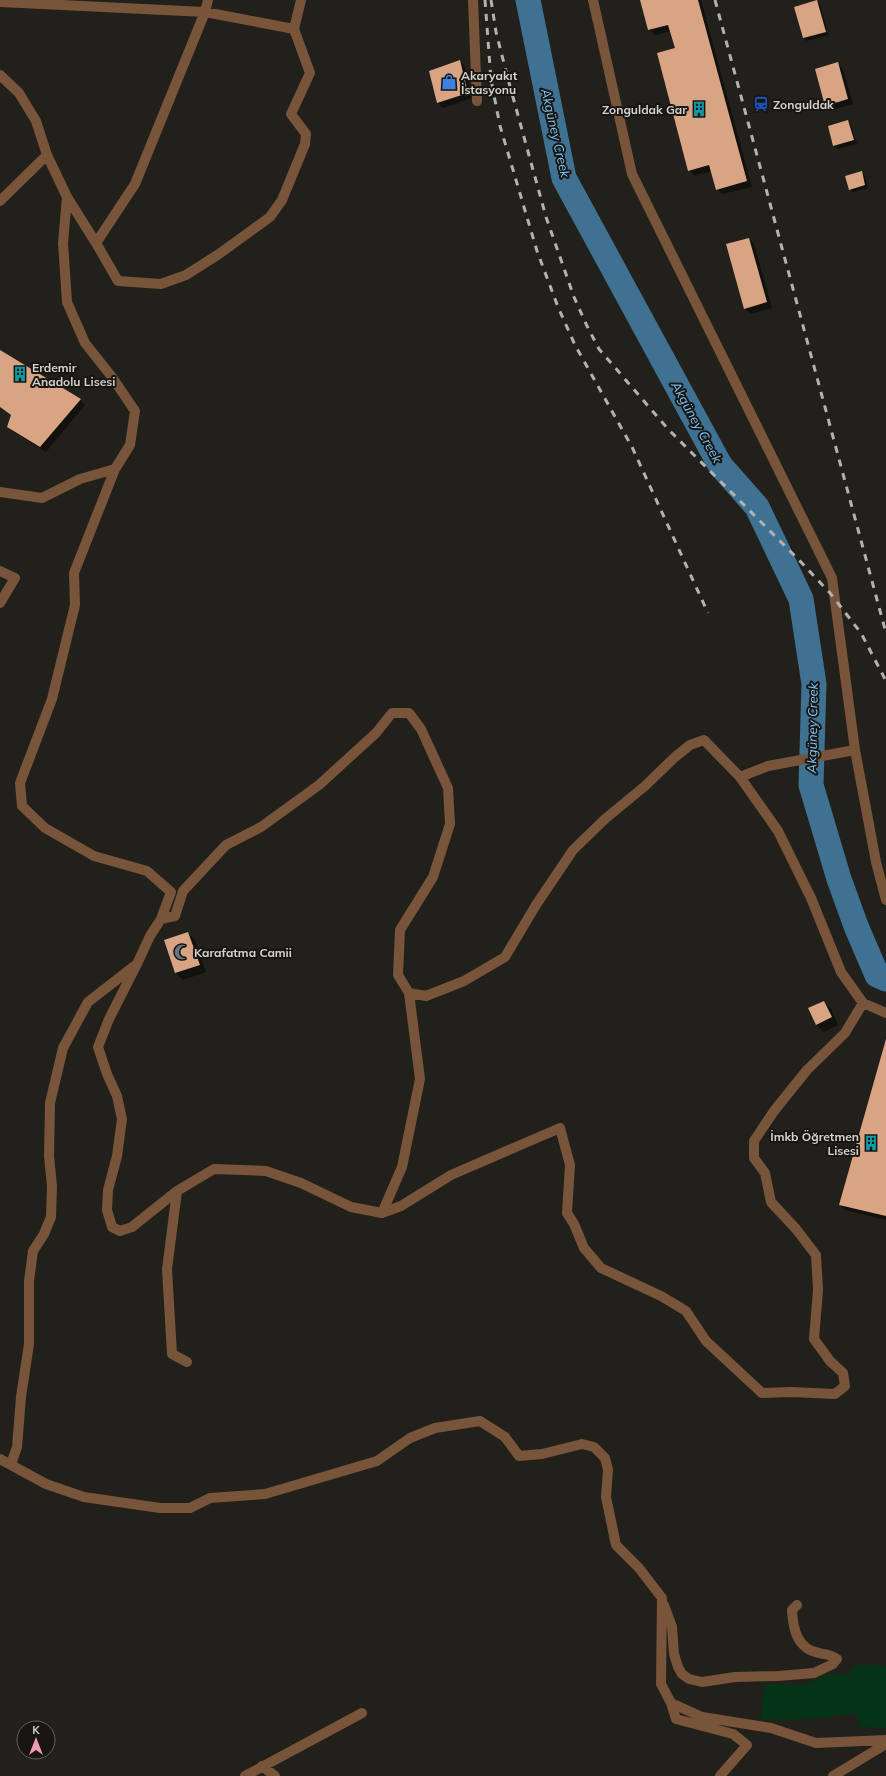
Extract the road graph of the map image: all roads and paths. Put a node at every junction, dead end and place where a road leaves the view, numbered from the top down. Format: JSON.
{"nodes":[{"id":1,"x":208,"y":0,"type":"edge"},
{"id":2,"x":301,"y":0,"type":"edge"},
{"id":3,"x":473,"y":0,"type":"edge"},
{"id":4,"x":593,"y":0,"type":"edge"},
{"id":5,"x":0,"y":2,"type":"edge"},
{"id":6,"x":205,"y":12,"type":"junction"},
{"id":7,"x":294,"y":29,"type":"junction"},
{"id":8,"x":0,"y":75,"type":"edge"},
{"id":9,"x":477,"y":101,"type":"dead end"},
{"id":10,"x":47,"y":155,"type":"junction"},
{"id":11,"x":66,"y":197,"type":"junction"},
{"id":12,"x":0,"y":201,"type":"edge"},
{"id":13,"x":96,"y":242,"type":"junction"},
{"id":14,"x":115,"y":469,"type":"junction"},
{"id":15,"x":0,"y":492,"type":"edge"},
{"id":16,"x":0,"y":571,"type":"edge"},
{"id":17,"x":0,"y":603,"type":"edge"},
{"id":18,"x":855,"y":750,"type":"junction"},
{"id":19,"x":740,"y":776,"type":"junction"},
{"id":20,"x":886,"y":900,"type":"edge"},
{"id":21,"x":162,"y":919,"type":"junction"},
{"id":22,"x":137,"y":964,"type":"junction"},
{"id":23,"x":409,"y":994,"type":"junction"},
{"id":24,"x":863,"y":1003,"type":"junction"},
{"id":25,"x":886,"y":1013,"type":"edge"},
{"id":26,"x":177,"y":1191,"type":"junction"},
{"id":27,"x":382,"y":1213,"type":"junction"},
{"id":28,"x":188,"y":1362,"type":"dead end"},
{"id":29,"x":0,"y":1459,"type":"edge"},
{"id":30,"x":11,"y":1464,"type":"junction"},
{"id":31,"x":662,"y":1598,"type":"junction"},
{"id":32,"x":797,"y":1604,"type":"dead end"},
{"id":33,"x":671,"y":1704,"type":"junction"},
{"id":34,"x":362,"y":1713,"type":"dead end"},
{"id":35,"x":886,"y":1740,"type":"edge"},
{"id":36,"x":886,"y":1744,"type":"edge"},
{"id":37,"x":262,"y":1766,"type":"junction"},
{"id":38,"x":245,"y":1776,"type":"edge"},
{"id":39,"x":274,"y":1776,"type":"edge"},
{"id":40,"x":720,"y":1776,"type":"edge"},
{"id":41,"x":833,"y":1776,"type":"edge"}],
"edges":[{"from":1,"to":6,"type":"street"},
{"from":2,"to":7,"type":"street"},
{"from":3,"to":9,"type":"street"},
{"from":4,"to":18,"type":"street"},
{"from":5,"to":6,"type":"street"},
{"from":6,"to":7,"type":"street"},
{"from":6,"to":13,"type":"street"},
{"from":7,"to":13,"type":"street"},
{"from":8,"to":10,"type":"street"},
{"from":10,"to":11,"type":"street"},
{"from":10,"to":12,"type":"street"},
{"from":11,"to":13,"type":"street"},
{"from":11,"to":14,"type":"street"},
{"from":14,"to":15,"type":"street"},
{"from":14,"to":21,"type":"street"},
{"from":16,"to":17,"type":"street"},
{"from":18,"to":19,"type":"street"},
{"from":18,"to":20,"type":"street"},
{"from":19,"to":23,"type":"street"},
{"from":19,"to":24,"type":"street"},
{"from":21,"to":22,"type":"street"},
{"from":21,"to":23,"type":"street"},
{"from":22,"to":26,"type":"street"},
{"from":22,"to":30,"type":"street"},
{"from":23,"to":27,"type":"street"},
{"from":24,"to":25,"type":"street"},
{"from":24,"to":27,"type":"street"},
{"from":26,"to":27,"type":"street"},
{"from":26,"to":28,"type":"street"},
{"from":29,"to":30,"type":"street"},
{"from":30,"to":31,"type":"street"},
{"from":31,"to":32,"type":"street"},
{"from":31,"to":33,"type":"street"},
{"from":33,"to":35,"type":"street"},
{"from":33,"to":40,"type":"street"},
{"from":34,"to":37,"type":"street"},
{"from":36,"to":41,"type":"street"},
{"from":37,"to":38,"type":"street"},
{"from":37,"to":39,"type":"street"}]}
